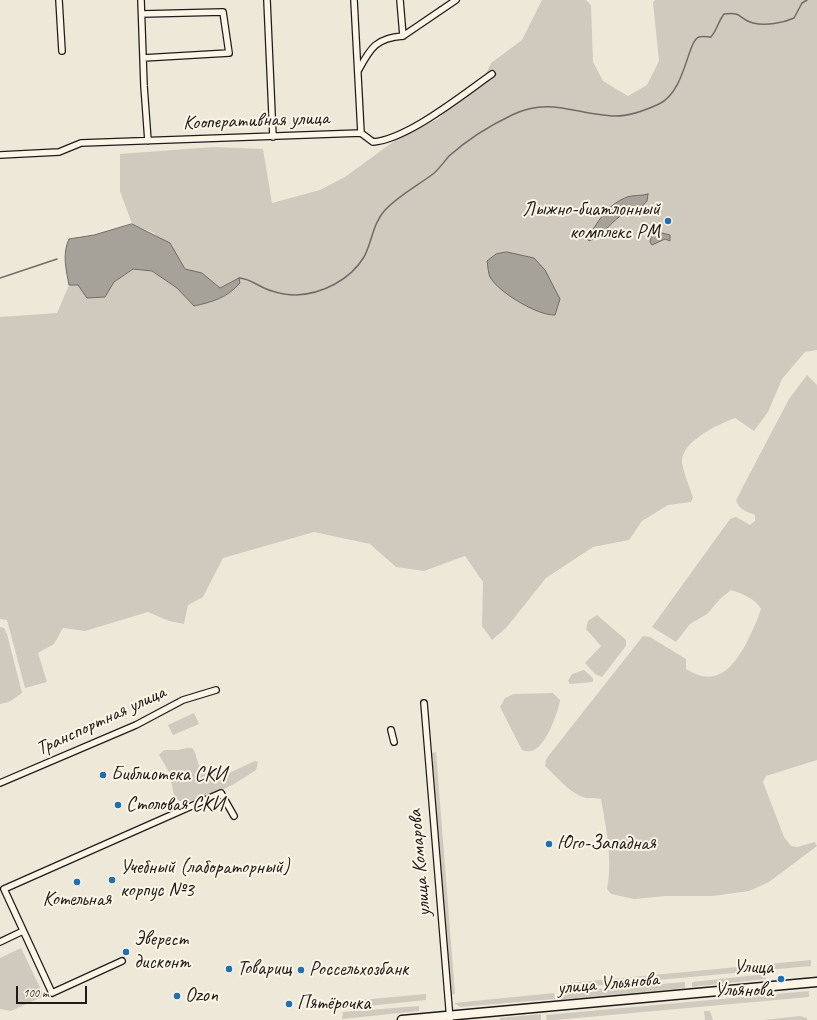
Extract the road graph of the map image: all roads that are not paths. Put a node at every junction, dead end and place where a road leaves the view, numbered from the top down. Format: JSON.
{"nodes":[{"id":1,"x":59,"y":0,"type":"edge"},
{"id":2,"x":142,"y":0,"type":"edge"},
{"id":3,"x":267,"y":0,"type":"edge"},
{"id":4,"x":354,"y":0,"type":"edge"},
{"id":5,"x":400,"y":0,"type":"edge"},
{"id":6,"x":456,"y":0,"type":"edge"},
{"id":7,"x":142,"y":14,"type":"junction"},
{"id":8,"x":403,"y":36,"type":"junction"},
{"id":9,"x":62,"y":51,"type":"dead end"},
{"id":10,"x":143,"y":58,"type":"junction"},
{"id":11,"x":357,"y":71,"type":"junction"},
{"id":12,"x":492,"y":74,"type":"dead end"},
{"id":13,"x":361,"y":133,"type":"junction"},
{"id":14,"x":273,"y":137,"type":"junction"},
{"id":15,"x":148,"y":141,"type":"junction"},
{"id":16,"x":0,"y":154,"type":"edge"},
{"id":17,"x":216,"y":690,"type":"dead end"},
{"id":18,"x":424,"y":703,"type":"dead end"},
{"id":19,"x":391,"y":730,"type":"dead end"},
{"id":20,"x":394,"y":742,"type":"dead end"},
{"id":21,"x":0,"y":783,"type":"edge"},
{"id":22,"x":234,"y":816,"type":"dead end"},
{"id":23,"x":23,"y":931,"type":"junction"},
{"id":24,"x":0,"y":942,"type":"edge"},
{"id":25,"x":122,"y":961,"type":"dead end"},
{"id":26,"x":817,"y":982,"type":"edge"},
{"id":27,"x":449,"y":1018,"type":"edge"},
{"id":28,"x":402,"y":1020,"type":"edge"}],
"edges":[{"from":1,"to":9,"type":"street"},
{"from":2,"to":7,"type":"street"},
{"from":3,"to":14,"type":"street"},
{"from":4,"to":11,"type":"street"},
{"from":5,"to":8,"type":"street"},
{"from":6,"to":8,"type":"street"},
{"from":7,"to":10,"type":"street"},
{"from":7,"to":10,"type":"street"},
{"from":8,"to":11,"type":"street"},
{"from":10,"to":15,"type":"street"},
{"from":11,"to":13,"type":"street"},
{"from":12,"to":13,"type":"street","name":"Кооперативная улица"},
{"from":13,"to":14,"type":"street","name":"Кооперативная улица"},
{"from":14,"to":15,"type":"street","name":"Кооперативная улица"},
{"from":15,"to":16,"type":"street","name":"Кооперативная улица"},
{"from":17,"to":21,"type":"street","name":"Транспортная улица"},
{"from":18,"to":27,"type":"street","name":"улица Комарова"},
{"from":19,"to":20,"type":"street"},
{"from":22,"to":23,"type":"street"},
{"from":23,"to":24,"type":"street"},
{"from":23,"to":25,"type":"street"},
{"from":26,"to":27,"type":"main road","name":"улица Ульянова"},
{"from":27,"to":28,"type":"main road","name":"улица Ульянова"}]}
